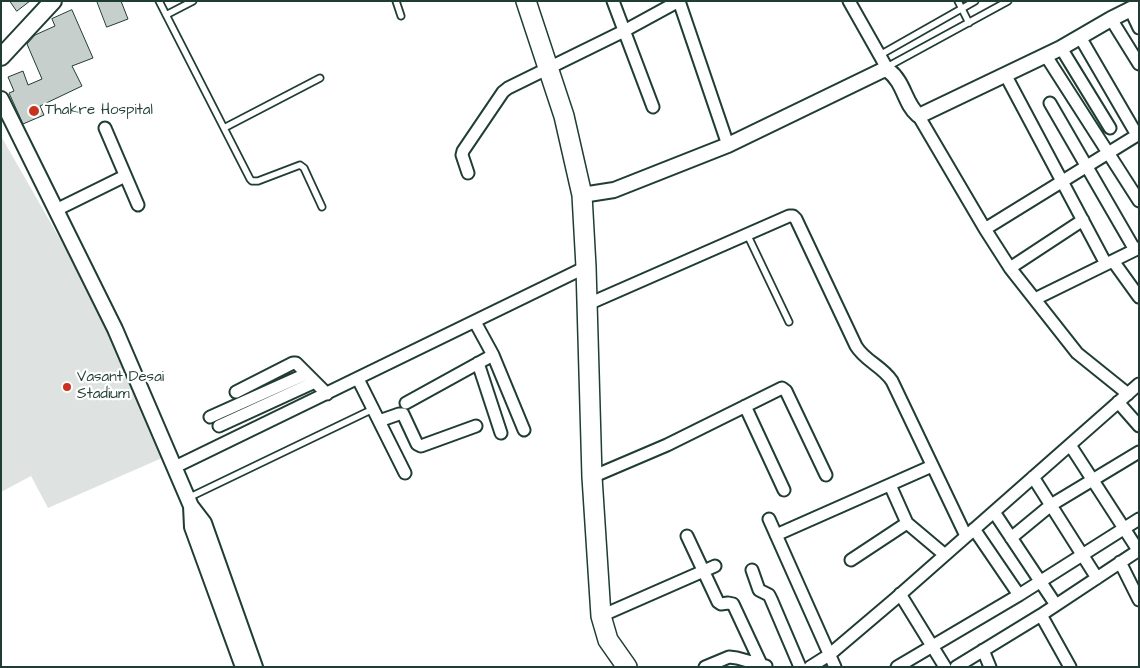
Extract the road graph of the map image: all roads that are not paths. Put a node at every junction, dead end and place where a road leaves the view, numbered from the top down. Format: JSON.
{"nodes":[{"id":1,"x":53,"y":1,"type":"edge"},
{"id":2,"x":159,"y":1,"type":"edge"},
{"id":3,"x":193,"y":1,"type":"edge"},
{"id":4,"x":396,"y":1,"type":"edge"},
{"id":5,"x":526,"y":1,"type":"edge"},
{"id":6,"x":613,"y":1,"type":"edge"},
{"id":7,"x":849,"y":1,"type":"edge"},
{"id":8,"x":958,"y":1,"type":"edge"},
{"id":9,"x":975,"y":1,"type":"edge"},
{"id":10,"x":1008,"y":1,"type":"edge"},
{"id":11,"x":1134,"y":7,"type":"edge"},
{"id":12,"x":962,"y":9,"type":"junction"},
{"id":13,"x":166,"y":15,"type":"junction"},
{"id":14,"x":401,"y":16,"type":"dead end"},
{"id":15,"x":1111,"y":19,"type":"junction"},
{"id":16,"x":969,"y":23,"type":"junction"},
{"id":17,"x":1139,"y":28,"type":"edge"},
{"id":18,"x":624,"y":31,"type":"junction"},
{"id":19,"x":1080,"y":37,"type":"junction"},
{"id":20,"x":1061,"y":48,"type":"junction"},
{"id":21,"x":880,"y":56,"type":"junction"},
{"id":22,"x":1046,"y":56,"type":"junction"},
{"id":23,"x":1,"y":57,"type":"edge"},
{"id":24,"x":1139,"y":64,"type":"edge"},
{"id":25,"x":549,"y":68,"type":"junction"},
{"id":26,"x":887,"y":68,"type":"junction"},
{"id":27,"x":1006,"y":76,"type":"junction"},
{"id":28,"x":320,"y":78,"type":"dead end"},
{"id":29,"x":1,"y":99,"type":"edge"},
{"id":30,"x":1050,"y":103,"type":"dead end"},
{"id":31,"x":653,"y":107,"type":"dead end"},
{"id":32,"x":918,"y":115,"type":"junction"},
{"id":33,"x":105,"y":128,"type":"dead end"},
{"id":34,"x":224,"y":128,"type":"junction"},
{"id":35,"x":1110,"y":128,"type":"dead end"},
{"id":36,"x":1138,"y":134,"type":"edge"},
{"id":37,"x":728,"y":145,"type":"junction"},
{"id":38,"x":1107,"y":153,"type":"junction"},
{"id":39,"x":1086,"y":166,"type":"junction"},
{"id":40,"x":468,"y":173,"type":"dead end"},
{"id":41,"x":125,"y":176,"type":"junction"},
{"id":42,"x":1062,"y":181,"type":"junction"},
{"id":43,"x":582,"y":195,"type":"junction"},
{"id":44,"x":1139,"y":201,"type":"edge"},
{"id":45,"x":138,"y":205,"type":"dead end"},
{"id":46,"x":322,"y":207,"type":"dead end"},
{"id":47,"x":56,"y":210,"type":"junction"},
{"id":48,"x":1083,"y":220,"type":"junction"},
{"id":49,"x":985,"y":229,"type":"junction"},
{"id":50,"x":747,"y":234,"type":"junction"},
{"id":51,"x":1137,"y":249,"type":"edge"},
{"id":52,"x":1110,"y":263,"type":"junction"},
{"id":53,"x":586,"y":267,"type":"junction"},
{"id":54,"x":1010,"y":268,"type":"junction"},
{"id":55,"x":1139,"y":297,"type":"edge"},
{"id":56,"x":1035,"y":299,"type":"junction"},
{"id":57,"x":586,"y":305,"type":"junction"},
{"id":58,"x":475,"y":322,"type":"junction"},
{"id":59,"x":789,"y":322,"type":"dead end"},
{"id":60,"x":493,"y":355,"type":"junction"},
{"id":61,"x":478,"y":363,"type":"junction"},
{"id":62,"x":306,"y":374,"type":"junction"},
{"id":63,"x":358,"y":379,"type":"junction"},
{"id":64,"x":315,"y":382,"type":"junction"},
{"id":65,"x":1139,"y":384,"type":"edge"},
{"id":66,"x":236,"y":392,"type":"dead end"},
{"id":67,"x":327,"y":394,"type":"junction"},
{"id":68,"x":1128,"y":394,"type":"junction"},
{"id":69,"x":1118,"y":402,"type":"junction"},
{"id":70,"x":406,"y":403,"type":"dead end"},
{"id":71,"x":745,"y":406,"type":"junction"},
{"id":72,"x":373,"y":409,"type":"junction"},
{"id":73,"x":210,"y":417,"type":"dead end"},
{"id":74,"x":379,"y":420,"type":"junction"},
{"id":75,"x":219,"y":426,"type":"dead end"},
{"id":76,"x":476,"y":426,"type":"dead end"},
{"id":77,"x":1139,"y":426,"type":"edge"},
{"id":78,"x":524,"y":430,"type":"dead end"},
{"id":79,"x":501,"y":433,"type":"dead end"},
{"id":80,"x":1070,"y":445,"type":"junction"},
{"id":81,"x":1139,"y":452,"type":"edge"},
{"id":82,"x":932,"y":466,"type":"junction"},
{"id":83,"x":176,"y":467,"type":"junction"},
{"id":84,"x":405,"y":473,"type":"dead end"},
{"id":85,"x":826,"y":476,"type":"dead end"},
{"id":86,"x":592,"y":477,"type":"junction"},
{"id":87,"x":1033,"y":477,"type":"junction"},
{"id":88,"x":1093,"y":480,"type":"junction"},
{"id":89,"x":890,"y":485,"type":"junction"},
{"id":90,"x":784,"y":490,"type":"dead end"},
{"id":91,"x":190,"y":502,"type":"junction"},
{"id":92,"x":1051,"y":505,"type":"junction"},
{"id":93,"x":994,"y":512,"type":"junction"},
{"id":94,"x":769,"y":519,"type":"dead end"},
{"id":95,"x":1139,"y":519,"type":"edge"},
{"id":96,"x":907,"y":523,"type":"junction"},
{"id":97,"x":1124,"y":528,"type":"junction"},
{"id":98,"x":970,"y":532,"type":"junction"},
{"id":99,"x":776,"y":535,"type":"junction"},
{"id":100,"x":687,"y":536,"type":"dead end"},
{"id":101,"x":1011,"y":538,"type":"junction"},
{"id":102,"x":1138,"y":550,"type":"edge"},
{"id":103,"x":944,"y":555,"type":"junction"},
{"id":104,"x":1083,"y":555,"type":"junction"},
{"id":105,"x":851,"y":560,"type":"dead end"},
{"id":106,"x":1120,"y":562,"type":"junction"},
{"id":107,"x":709,"y":568,"type":"junction"},
{"id":108,"x":752,"y":570,"type":"dead end"},
{"id":109,"x":1097,"y":578,"type":"junction"},
{"id":110,"x":1041,"y":581,"type":"junction"},
{"id":111,"x":900,"y":594,"type":"junction"},
{"id":112,"x":1019,"y":595,"type":"junction"},
{"id":113,"x":1139,"y":600,"type":"edge"},
{"id":114,"x":1056,"y":605,"type":"junction"},
{"id":115,"x":231,"y":615,"type":"junction"},
{"id":116,"x":1041,"y":615,"type":"junction"},
{"id":117,"x":601,"y":616,"type":"junction"},
{"id":118,"x":932,"y":646,"type":"junction"},
{"id":119,"x":983,"y":650,"type":"junction"},
{"id":120,"x":829,"y":655,"type":"junction"},
{"id":121,"x":764,"y":665,"type":"edge"},
{"id":122,"x":958,"y":666,"type":"edge"},
{"id":123,"x":243,"y":667,"type":"edge"},
{"id":124,"x":255,"y":667,"type":"edge"},
{"id":125,"x":626,"y":667,"type":"edge"},
{"id":126,"x":705,"y":667,"type":"edge"},
{"id":127,"x":800,"y":667,"type":"edge"},
{"id":128,"x":810,"y":667,"type":"edge"},
{"id":129,"x":835,"y":667,"type":"edge"},
{"id":130,"x":897,"y":667,"type":"edge"},
{"id":131,"x":945,"y":667,"type":"edge"},
{"id":132,"x":990,"y":667,"type":"edge"},
{"id":133,"x":1070,"y":667,"type":"edge"}],
"edges":[{"from":1,"to":23,"type":"main road"},
{"from":2,"to":13,"type":"lane"},
{"from":3,"to":13,"type":"lane"},
{"from":4,"to":14,"type":"lane"},
{"from":5,"to":25,"type":"main road"},
{"from":6,"to":18,"type":"street"},
{"from":7,"to":21,"type":"street"},
{"from":8,"to":12,"type":"lane"},
{"from":9,"to":12,"type":"lane"},
{"from":10,"to":16,"type":"lane"},
{"from":11,"to":15,"type":"street"},
{"from":11,"to":17,"type":"street"},
{"from":12,"to":16,"type":"lane"},
{"from":12,"to":21,"type":"lane"},
{"from":13,"to":34,"type":"lane"},
{"from":15,"to":19,"type":"street"},
{"from":15,"to":24,"type":"street"},
{"from":16,"to":26,"type":"lane"},
{"from":18,"to":25,"type":"street"},
{"from":18,"to":31,"type":"street"},
{"from":18,"to":37,"type":"street"},
{"from":19,"to":20,"type":"street"},
{"from":19,"to":36,"type":"street"},
{"from":20,"to":22,"type":"street"},
{"from":20,"to":35,"type":"street"},
{"from":21,"to":26,"type":"street"},
{"from":22,"to":27,"type":"street"},
{"from":22,"to":38,"type":"street"},
{"from":25,"to":40,"type":"street"},
{"from":25,"to":43,"type":"main road"},
{"from":26,"to":32,"type":"street"},
{"from":26,"to":37,"type":"street"},
{"from":27,"to":32,"type":"street"},
{"from":27,"to":42,"type":"street"},
{"from":28,"to":34,"type":"lane"},
{"from":29,"to":47,"type":"street"},
{"from":30,"to":39,"type":"street"},
{"from":32,"to":49,"type":"street"},
{"from":33,"to":41,"type":"street"},
{"from":34,"to":46,"type":"lane"},
{"from":36,"to":38,"type":"street"},
{"from":37,"to":43,"type":"street"},
{"from":38,"to":39,"type":"street"},
{"from":38,"to":44,"type":"street"},
{"from":39,"to":42,"type":"street"},
{"from":39,"to":51,"type":"street"},
{"from":41,"to":45,"type":"street"},
{"from":41,"to":47,"type":"street"},
{"from":42,"to":48,"type":"street"},
{"from":42,"to":49,"type":"street"},
{"from":43,"to":53,"type":"main road"},
{"from":47,"to":83,"type":"street"},
{"from":48,"to":52,"type":"street"},
{"from":48,"to":54,"type":"street"},
{"from":49,"to":54,"type":"street"},
{"from":50,"to":57,"type":"street"},
{"from":50,"to":59,"type":"lane"},
{"from":50,"to":82,"type":"street"},
{"from":51,"to":52,"type":"street"},
{"from":52,"to":55,"type":"street"},
{"from":52,"to":56,"type":"street"},
{"from":53,"to":57,"type":"main road"},
{"from":53,"to":58,"type":"street"},
{"from":54,"to":56,"type":"street"},
{"from":56,"to":68,"type":"street"},
{"from":57,"to":86,"type":"main road"},
{"from":58,"to":60,"type":"street"},
{"from":58,"to":63,"type":"street"},
{"from":60,"to":61,"type":"street"},
{"from":60,"to":78,"type":"street"},
{"from":61,"to":70,"type":"street"},
{"from":61,"to":79,"type":"street"},
{"from":62,"to":64,"type":"street"},
{"from":62,"to":66,"type":"street"},
{"from":62,"to":73,"type":"street"},
{"from":63,"to":67,"type":"street"},
{"from":63,"to":72,"type":"street"},
{"from":64,"to":67,"type":"street"},
{"from":64,"to":75,"type":"street"},
{"from":65,"to":68,"type":"street"},
{"from":67,"to":83,"type":"street"},
{"from":68,"to":69,"type":"street"},
{"from":69,"to":77,"type":"street"},
{"from":69,"to":80,"type":"street"},
{"from":71,"to":85,"type":"street"},
{"from":71,"to":86,"type":"street"},
{"from":71,"to":90,"type":"street"},
{"from":72,"to":74,"type":"street"},
{"from":72,"to":91,"type":"lane"},
{"from":74,"to":76,"type":"street"},
{"from":74,"to":84,"type":"street"},
{"from":80,"to":87,"type":"street"},
{"from":80,"to":88,"type":"street"},
{"from":81,"to":88,"type":"street"},
{"from":82,"to":89,"type":"street"},
{"from":82,"to":98,"type":"street"},
{"from":83,"to":91,"type":"street"},
{"from":86,"to":117,"type":"main road"},
{"from":87,"to":92,"type":"street"},
{"from":87,"to":93,"type":"street"},
{"from":88,"to":92,"type":"street"},
{"from":88,"to":97,"type":"street"},
{"from":89,"to":96,"type":"street"},
{"from":89,"to":99,"type":"street"},
{"from":91,"to":115,"type":"street"},
{"from":92,"to":101,"type":"street"},
{"from":92,"to":104,"type":"street"},
{"from":93,"to":98,"type":"street"},
{"from":93,"to":101,"type":"street"},
{"from":94,"to":99,"type":"street"},
{"from":95,"to":97,"type":"street"},
{"from":96,"to":103,"type":"street"},
{"from":96,"to":105,"type":"street"},
{"from":97,"to":102,"type":"street"},
{"from":97,"to":104,"type":"street"},
{"from":98,"to":103,"type":"street"},
{"from":98,"to":112,"type":"street"},
{"from":99,"to":120,"type":"street"},
{"from":100,"to":107,"type":"street"},
{"from":101,"to":110,"type":"street"},
{"from":102,"to":106,"type":"street"},
{"from":103,"to":111,"type":"street"},
{"from":104,"to":109,"type":"street"},
{"from":104,"to":110,"type":"street"},
{"from":106,"to":109,"type":"street"},
{"from":106,"to":113,"type":"street"},
{"from":107,"to":117,"type":"street"},
{"from":107,"to":121,"type":"street"},
{"from":108,"to":127,"type":"street"},
{"from":109,"to":114,"type":"street"},
{"from":110,"to":112,"type":"street"},
{"from":110,"to":114,"type":"street"},
{"from":111,"to":118,"type":"street"},
{"from":111,"to":120,"type":"street"},
{"from":112,"to":118,"type":"street"},
{"from":114,"to":116,"type":"street"},
{"from":115,"to":123,"type":"street"},
{"from":115,"to":124,"type":"street"},
{"from":116,"to":119,"type":"street"},
{"from":116,"to":133,"type":"street"},
{"from":117,"to":125,"type":"main road"},
{"from":118,"to":130,"type":"street"},
{"from":118,"to":131,"type":"street"},
{"from":119,"to":122,"type":"street"},
{"from":119,"to":132,"type":"street"},
{"from":120,"to":128,"type":"street"},
{"from":120,"to":129,"type":"street"},
{"from":121,"to":126,"type":"street"}]}
